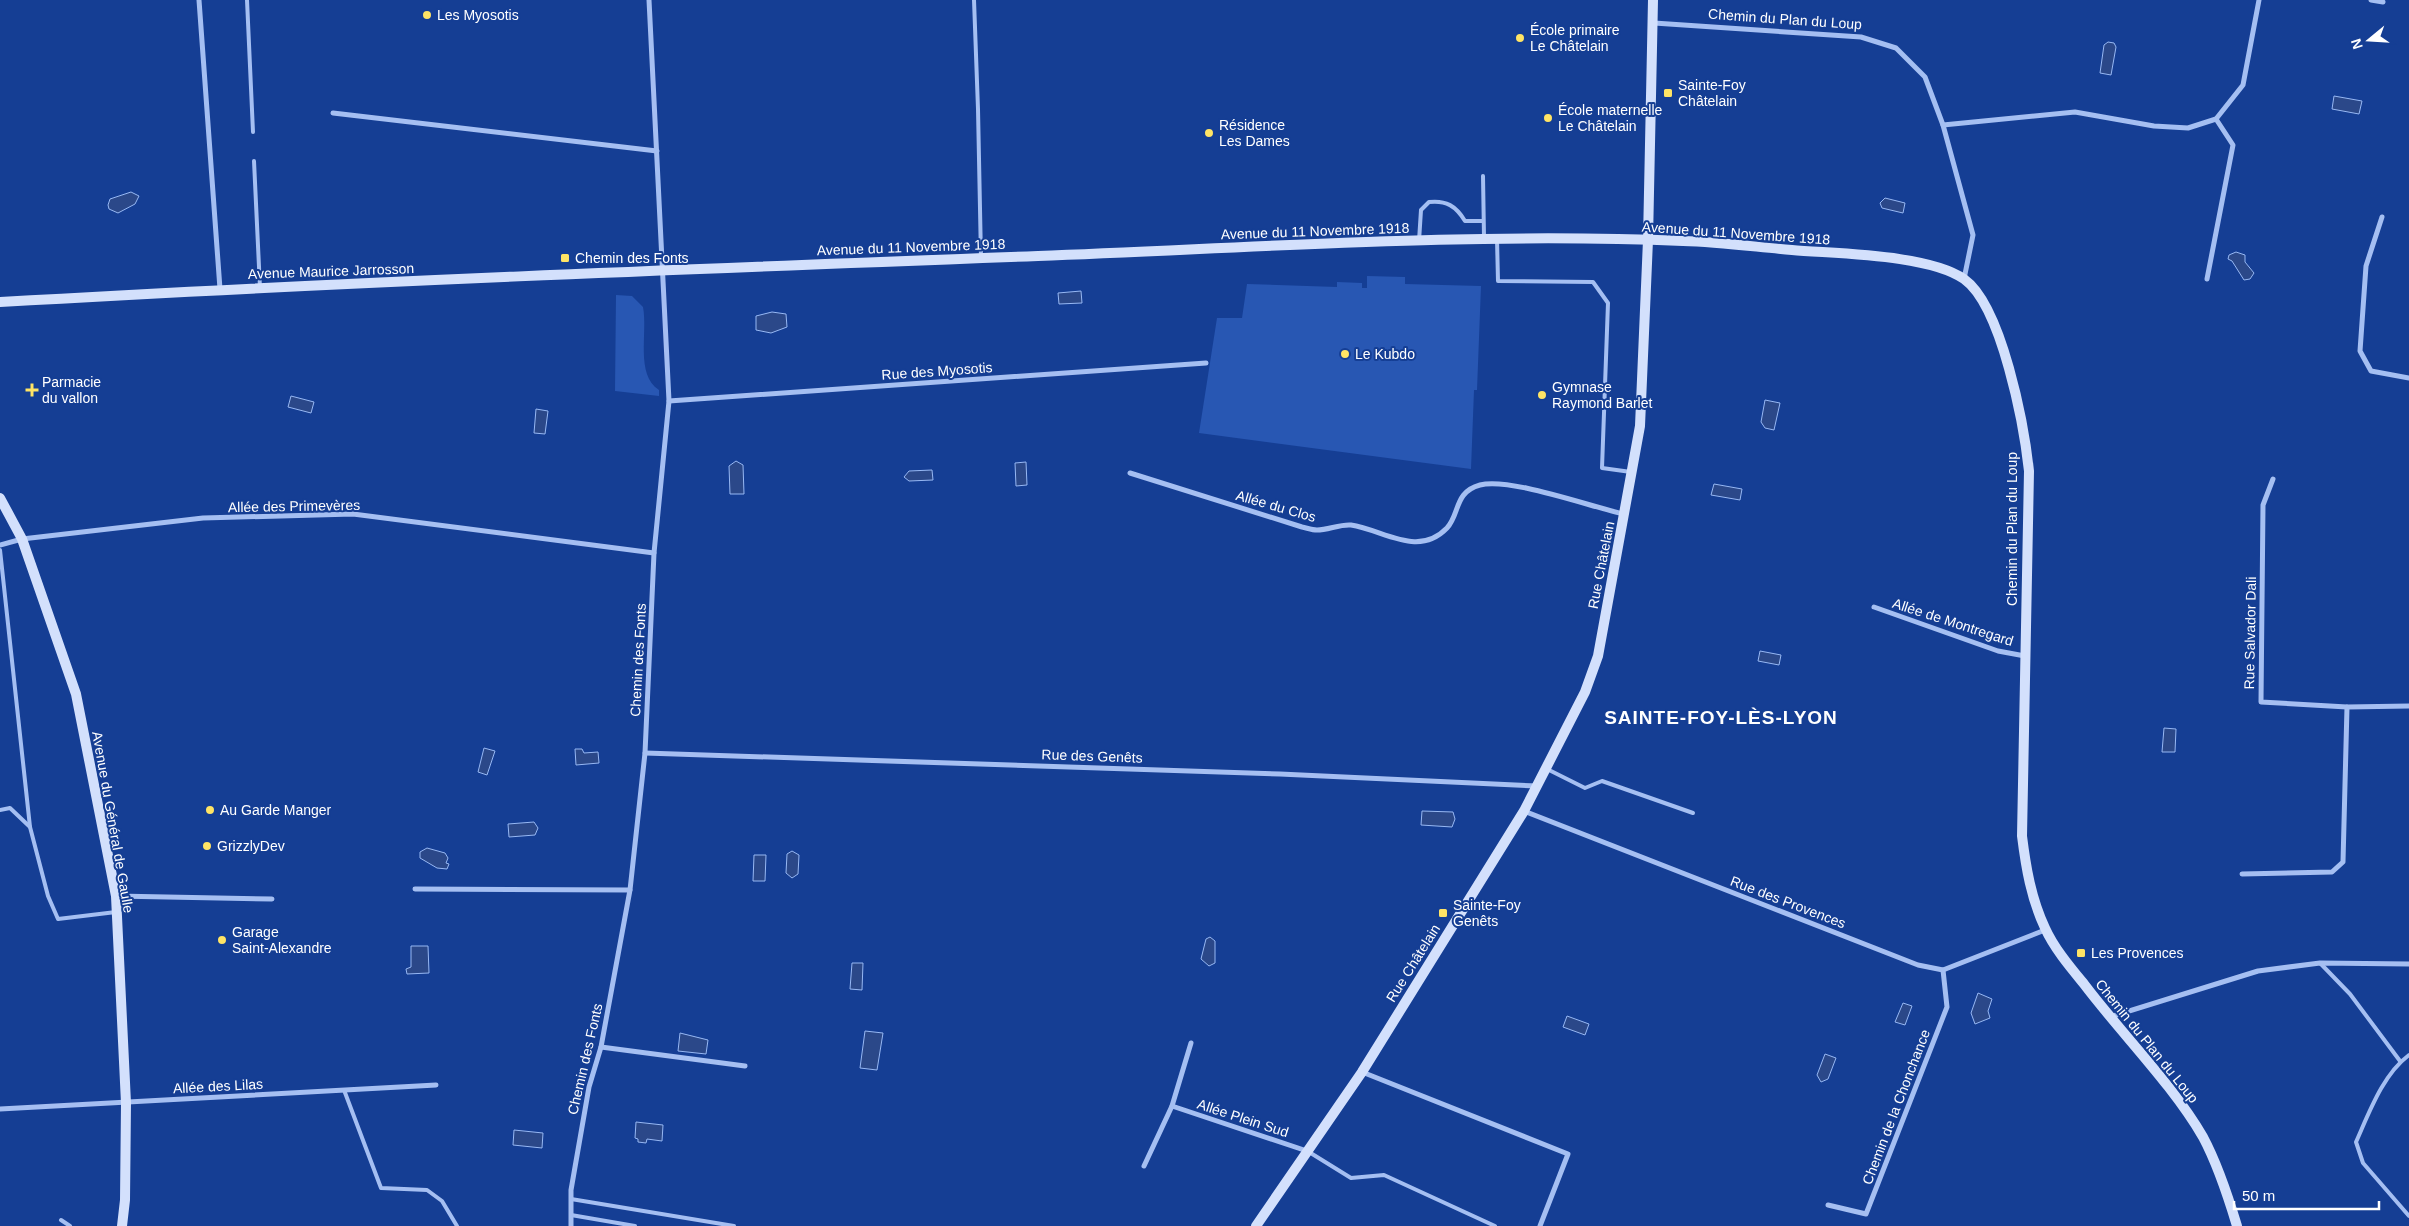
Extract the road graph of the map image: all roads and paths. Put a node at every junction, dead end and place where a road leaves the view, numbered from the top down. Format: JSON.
{"nodes":[{"id":1,"x":199,"y":0,"type":"edge"},
{"id":2,"x":246,"y":0,"type":"edge"},
{"id":3,"x":649,"y":0,"type":"edge"},
{"id":4,"x":974,"y":0,"type":"edge"},
{"id":5,"x":1653,"y":0,"type":"edge"},
{"id":6,"x":2259,"y":0,"type":"edge"},
{"id":7,"x":2371,"y":0,"type":"edge"},
{"id":8,"x":2383,"y":2,"type":"dead end"},
{"id":9,"x":1654,"y":23,"type":"junction"},
{"id":10,"x":333,"y":113,"type":"dead end"},
{"id":11,"x":2216,"y":119,"type":"junction"},
{"id":12,"x":1943,"y":125,"type":"junction"},
{"id":13,"x":253,"y":132,"type":"dead end"},
{"id":14,"x":657,"y":151,"type":"junction"},
{"id":15,"x":254,"y":160,"type":"dead end"},
{"id":16,"x":1483,"y":176,"type":"dead end"},
{"id":17,"x":2382,"y":217,"type":"dead end"},
{"id":18,"x":1484,"y":220,"type":"junction"},
{"id":19,"x":1484,"y":239,"type":"junction"},
{"id":20,"x":1497,"y":240,"type":"junction"},
{"id":21,"x":1648,"y":240,"type":"junction"},
{"id":22,"x":1418,"y":241,"type":"junction"},
{"id":23,"x":981,"y":258,"type":"junction"},
{"id":24,"x":664,"y":270,"type":"junction"},
{"id":25,"x":1964,"y":279,"type":"junction"},
{"id":26,"x":2207,"y":279,"type":"dead end"},
{"id":27,"x":260,"y":288,"type":"junction"},
{"id":28,"x":220,"y":289,"type":"junction"},
{"id":29,"x":0,"y":302,"type":"edge"},
{"id":30,"x":1206,"y":363,"type":"dead end"},
{"id":31,"x":2409,"y":378,"type":"edge"},
{"id":32,"x":668,"y":401,"type":"junction"},
{"id":33,"x":1631,"y":472,"type":"junction"},
{"id":34,"x":1130,"y":473,"type":"dead end"},
{"id":35,"x":2273,"y":479,"type":"dead end"},
{"id":36,"x":0,"y":498,"type":"edge"},
{"id":37,"x":1625,"y":514,"type":"junction"},
{"id":38,"x":22,"y":539,"type":"junction"},
{"id":39,"x":0,"y":545,"type":"edge"},
{"id":40,"x":0,"y":550,"type":"edge"},
{"id":41,"x":654,"y":554,"type":"junction"},
{"id":42,"x":1874,"y":607,"type":"dead end"},
{"id":43,"x":2025,"y":656,"type":"junction"},
{"id":44,"x":2347,"y":706,"type":"junction"},
{"id":45,"x":2409,"y":706,"type":"edge"},
{"id":46,"x":645,"y":753,"type":"junction"},
{"id":47,"x":1546,"y":769,"type":"junction"},
{"id":48,"x":1537,"y":786,"type":"junction"},
{"id":49,"x":0,"y":810,"type":"edge"},
{"id":50,"x":1524,"y":811,"type":"junction"},
{"id":51,"x":1693,"y":813,"type":"dead end"},
{"id":52,"x":30,"y":827,"type":"junction"},
{"id":53,"x":2242,"y":874,"type":"dead end"},
{"id":54,"x":415,"y":889,"type":"dead end"},
{"id":55,"x":630,"y":890,"type":"junction"},
{"id":56,"x":116,"y":896,"type":"junction"},
{"id":57,"x":272,"y":899,"type":"dead end"},
{"id":58,"x":116,"y":912,"type":"junction"},
{"id":59,"x":2046,"y":930,"type":"junction"},
{"id":60,"x":2320,"y":963,"type":"junction"},
{"id":61,"x":2409,"y":964,"type":"edge"},
{"id":62,"x":1943,"y":970,"type":"junction"},
{"id":63,"x":2110,"y":1018,"type":"junction"},
{"id":64,"x":1192,"y":1043,"type":"dead end"},
{"id":65,"x":601,"y":1047,"type":"junction"},
{"id":66,"x":2409,"y":1055,"type":"edge"},
{"id":67,"x":2400,"y":1062,"type":"junction"},
{"id":68,"x":746,"y":1066,"type":"dead end"},
{"id":69,"x":1362,"y":1072,"type":"junction"},
{"id":70,"x":436,"y":1085,"type":"dead end"},
{"id":71,"x":344,"y":1090,"type":"junction"},
{"id":72,"x":126,"y":1103,"type":"junction"},
{"id":73,"x":1172,"y":1106,"type":"junction"},
{"id":74,"x":0,"y":1109,"type":"edge"},
{"id":75,"x":1307,"y":1151,"type":"junction"},
{"id":76,"x":1144,"y":1166,"type":"dead end"},
{"id":77,"x":571,"y":1199,"type":"junction"},
{"id":78,"x":1828,"y":1205,"type":"dead end"},
{"id":79,"x":571,"y":1215,"type":"junction"},
{"id":80,"x":2409,"y":1216,"type":"edge"},
{"id":81,"x":61,"y":1220,"type":"dead end"},
{"id":82,"x":70,"y":1226,"type":"edge"},
{"id":83,"x":122,"y":1226,"type":"edge"},
{"id":84,"x":457,"y":1226,"type":"edge"},
{"id":85,"x":571,"y":1226,"type":"edge"},
{"id":86,"x":635,"y":1226,"type":"edge"},
{"id":87,"x":734,"y":1226,"type":"edge"},
{"id":88,"x":1256,"y":1226,"type":"edge"},
{"id":89,"x":1495,"y":1226,"type":"edge"},
{"id":90,"x":1540,"y":1226,"type":"edge"},
{"id":91,"x":2237,"y":1226,"type":"edge"}],
"edges":[{"from":1,"to":28,"type":"street"},
{"from":2,"to":13,"type":"lane"},
{"from":3,"to":14,"type":"street","name":"Chemin des Fonts"},
{"from":4,"to":23,"type":"lane"},
{"from":5,"to":9,"type":"street","name":"Rue Châtelain"},
{"from":6,"to":11,"type":"street"},
{"from":7,"to":8,"type":"street"},
{"from":9,"to":12,"type":"street","name":"Chemin du Plan du Loup"},
{"from":9,"to":21,"type":"street","name":"Rue Châtelain"},
{"from":10,"to":14,"type":"street"},
{"from":11,"to":12,"type":"street"},
{"from":11,"to":26,"type":"street"},
{"from":12,"to":25,"type":"street","name":"Chemin du Plan du Loup"},
{"from":14,"to":24,"type":"street","name":"Chemin des Fonts"},
{"from":15,"to":27,"type":"lane"},
{"from":16,"to":18,"type":"lane"},
{"from":17,"to":31,"type":"street"},
{"from":18,"to":19,"type":"lane"},
{"from":18,"to":22,"type":"lane"},
{"from":19,"to":20,"type":"street","name":"Avenue du 11 Novembre 1918"},
{"from":19,"to":22,"type":"street","name":"Avenue du 11 Novembre 1918"},
{"from":20,"to":21,"type":"street","name":"Avenue du 11 Novembre 1918"},
{"from":20,"to":33,"type":"lane"},
{"from":21,"to":25,"type":"street","name":"Avenue du 11 Novembre 1918"},
{"from":21,"to":33,"type":"street","name":"Rue Châtelain"},
{"from":22,"to":23,"type":"street","name":"Avenue du 11 Novembre 1918"},
{"from":23,"to":24,"type":"street","name":"Avenue du 11 Novembre 1918"},
{"from":24,"to":27,"type":"street","name":"Avenue Maurice Jarrosson"},
{"from":24,"to":32,"type":"street","name":"Chemin des Fonts"},
{"from":25,"to":43,"type":"street","name":"Chemin du Plan du Loup"},
{"from":27,"to":28,"type":"street","name":"Avenue Maurice Jarrosson"},
{"from":28,"to":29,"type":"street","name":"Avenue Maurice Jarrosson"},
{"from":30,"to":32,"type":"street","name":"Rue des Myosotis"},
{"from":32,"to":41,"type":"street","name":"Chemin des Fonts"},
{"from":33,"to":37,"type":"street","name":"Rue Châtelain"},
{"from":34,"to":37,"type":"street","name":"Allée du Clos"},
{"from":35,"to":44,"type":"street","name":"Rue Salvador Dali"},
{"from":36,"to":38,"type":"street","name":"Avenue du Général de Gaulle"},
{"from":37,"to":47,"type":"street","name":"Rue Châtelain"},
{"from":38,"to":39,"type":"street","name":"Allée des Primevères"},
{"from":38,"to":41,"type":"street","name":"Allée des Primevères"},
{"from":38,"to":56,"type":"street","name":"Avenue du Général de Gaulle"},
{"from":40,"to":52,"type":"lane"},
{"from":41,"to":46,"type":"street","name":"Chemin des Fonts"},
{"from":42,"to":43,"type":"street","name":"Allée de Montregard"},
{"from":43,"to":59,"type":"street","name":"Chemin du Plan du Loup"},
{"from":44,"to":45,"type":"street","name":"Rue Salvador Dali"},
{"from":44,"to":53,"type":"street"},
{"from":46,"to":48,"type":"street","name":"Rue des Genêts"},
{"from":46,"to":55,"type":"street","name":"Chemin des Fonts"},
{"from":47,"to":48,"type":"street","name":"Rue Châtelain"},
{"from":47,"to":51,"type":"lane"},
{"from":48,"to":50,"type":"street","name":"Rue Châtelain"},
{"from":49,"to":52,"type":"lane"},
{"from":50,"to":62,"type":"street","name":"Rue des Provences"},
{"from":50,"to":69,"type":"street","name":"Rue Châtelain"},
{"from":52,"to":58,"type":"lane"},
{"from":54,"to":55,"type":"street"},
{"from":55,"to":65,"type":"street","name":"Chemin des Fonts"},
{"from":56,"to":57,"type":"street"},
{"from":56,"to":58,"type":"street","name":"Avenue du Général de Gaulle"},
{"from":58,"to":72,"type":"street","name":"Avenue du Général de Gaulle"},
{"from":59,"to":62,"type":"street"},
{"from":59,"to":63,"type":"street","name":"Chemin du Plan du Loup"},
{"from":60,"to":61,"type":"street"},
{"from":60,"to":63,"type":"street"},
{"from":60,"to":67,"type":"lane"},
{"from":62,"to":78,"type":"street","name":"Chemin de la Chonchance"},
{"from":63,"to":91,"type":"street","name":"Chemin du Plan du Loup"},
{"from":64,"to":73,"type":"street"},
{"from":65,"to":68,"type":"street"},
{"from":65,"to":77,"type":"street","name":"Chemin des Fonts"},
{"from":66,"to":67,"type":"lane"},
{"from":67,"to":80,"type":"lane"},
{"from":69,"to":75,"type":"street","name":"Rue Châtelain"},
{"from":69,"to":90,"type":"street"},
{"from":70,"to":71,"type":"street","name":"Allée des Lilas"},
{"from":71,"to":72,"type":"street","name":"Allée des Lilas"},
{"from":71,"to":84,"type":"lane"},
{"from":72,"to":74,"type":"street","name":"Allée des Lilas"},
{"from":72,"to":83,"type":"street","name":"Avenue du Général de Gaulle"},
{"from":73,"to":75,"type":"street","name":"Allée Plein Sud"},
{"from":73,"to":76,"type":"street"},
{"from":75,"to":88,"type":"street","name":"Rue Châtelain"},
{"from":75,"to":89,"type":"lane"},
{"from":77,"to":79,"type":"street","name":"Chemin des Fonts"},
{"from":77,"to":87,"type":"lane"},
{"from":79,"to":85,"type":"street","name":"Chemin des Fonts"},
{"from":79,"to":86,"type":"lane"},
{"from":81,"to":82,"type":"lane"}]}
